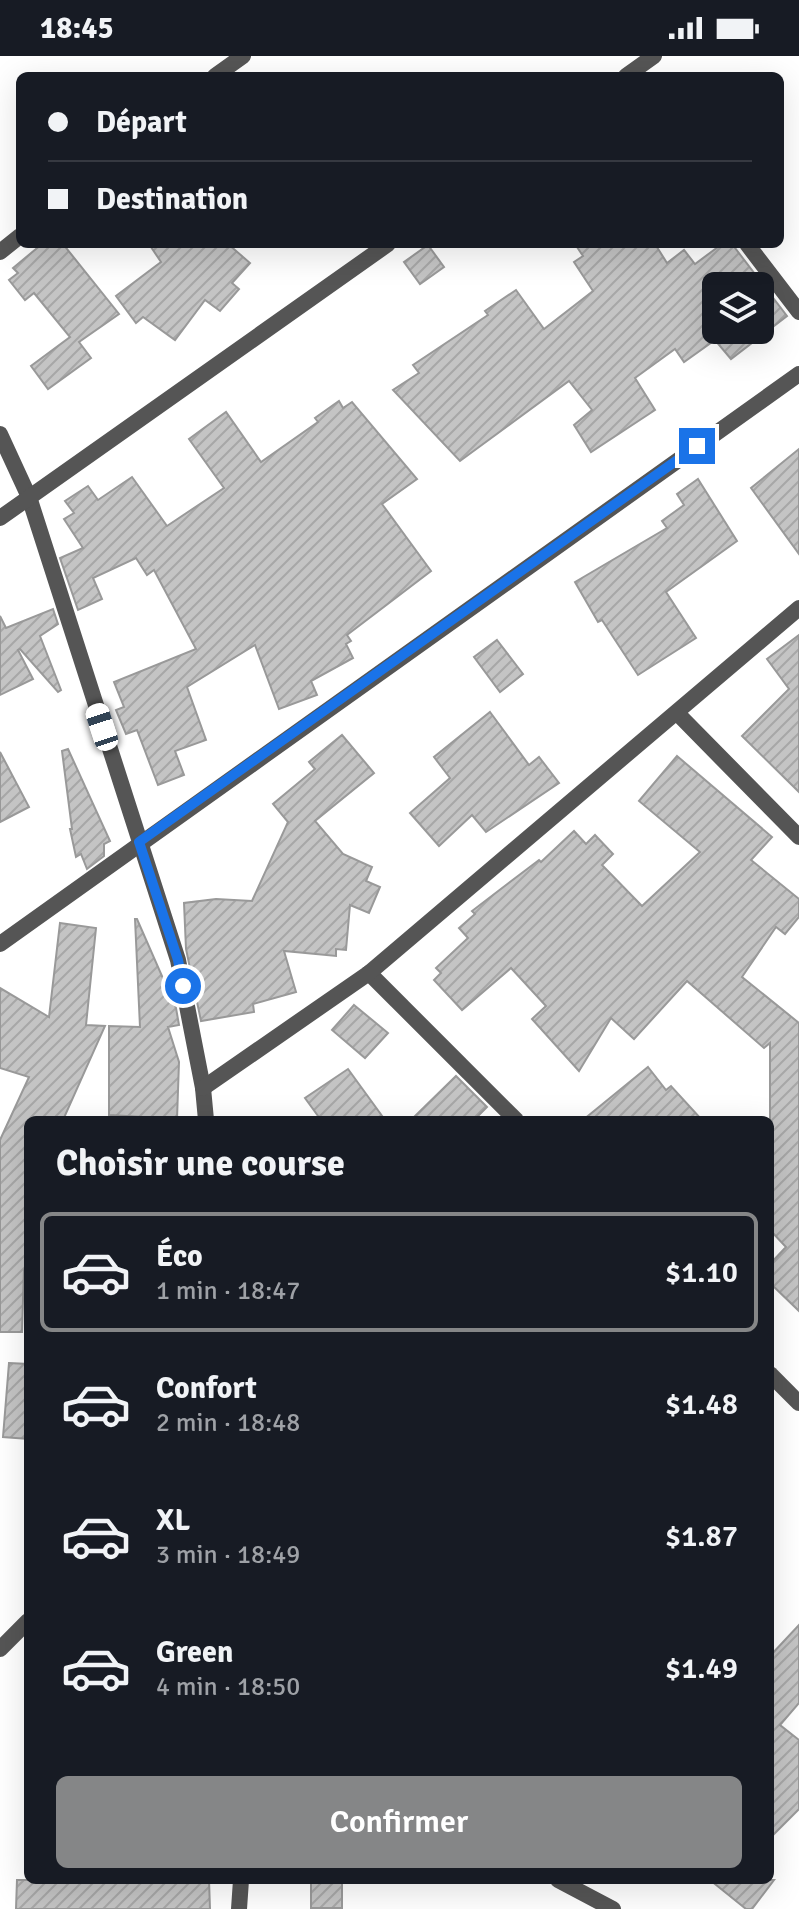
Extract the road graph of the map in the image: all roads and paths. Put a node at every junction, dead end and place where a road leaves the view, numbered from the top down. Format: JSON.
{"nodes":[{"id":1,"x":243,"y":56,"type":"edge"},
{"id":2,"x":654,"y":56,"type":"edge"},
{"id":3,"x":221,"y":72,"type":"edge"},
{"id":4,"x":632,"y":72,"type":"edge"},
{"id":5,"x":16,"y":239,"type":"edge"},
{"id":6,"x":382,"y":248,"type":"edge"},
{"id":7,"x":750,"y":248,"type":"edge"},
{"id":8,"x":0,"y":252,"type":"edge"},
{"id":9,"x":799,"y":312,"type":"edge"},
{"id":10,"x":799,"y":374,"type":"edge"},
{"id":11,"x":0,"y":434,"type":"edge"},
{"id":12,"x":29,"y":497,"type":"junction"},
{"id":13,"x":0,"y":518,"type":"edge"},
{"id":14,"x":799,"y":608,"type":"edge"},
{"id":15,"x":677,"y":713,"type":"junction"},
{"id":16,"x":799,"y":837,"type":"edge"},
{"id":17,"x":139,"y":842,"type":"junction"},
{"id":18,"x":0,"y":944,"type":"edge"},
{"id":19,"x":369,"y":973,"type":"junction"},
{"id":20,"x":203,"y":1088,"type":"junction"},
{"id":21,"x":206,"y":1116,"type":"edge"},
{"id":22,"x":512,"y":1116,"type":"edge"},
{"id":23,"x":774,"y":1378,"type":"edge"},
{"id":24,"x":799,"y":1403,"type":"edge"},
{"id":25,"x":24,"y":1625,"type":"edge"},
{"id":26,"x":0,"y":1649,"type":"edge"},
{"id":27,"x":241,"y":1884,"type":"edge"},
{"id":28,"x":566,"y":1884,"type":"edge"},
{"id":29,"x":239,"y":1909,"type":"edge"},
{"id":30,"x":613,"y":1909,"type":"edge"}],
"edges":[{"from":1,"to":3,"type":"street"},
{"from":2,"to":4,"type":"street"},
{"from":5,"to":8,"type":"street"},
{"from":6,"to":12,"type":"street"},
{"from":7,"to":9,"type":"street"},
{"from":10,"to":17,"type":"street"},
{"from":11,"to":12,"type":"street"},
{"from":12,"to":13,"type":"street"},
{"from":12,"to":17,"type":"street"},
{"from":14,"to":15,"type":"street"},
{"from":15,"to":16,"type":"street"},
{"from":15,"to":19,"type":"street"},
{"from":17,"to":18,"type":"street"},
{"from":17,"to":20,"type":"street"},
{"from":19,"to":20,"type":"street"},
{"from":19,"to":22,"type":"street"},
{"from":20,"to":21,"type":"street"},
{"from":23,"to":24,"type":"street"},
{"from":25,"to":26,"type":"street"},
{"from":27,"to":29,"type":"street"},
{"from":28,"to":30,"type":"street"}]}
